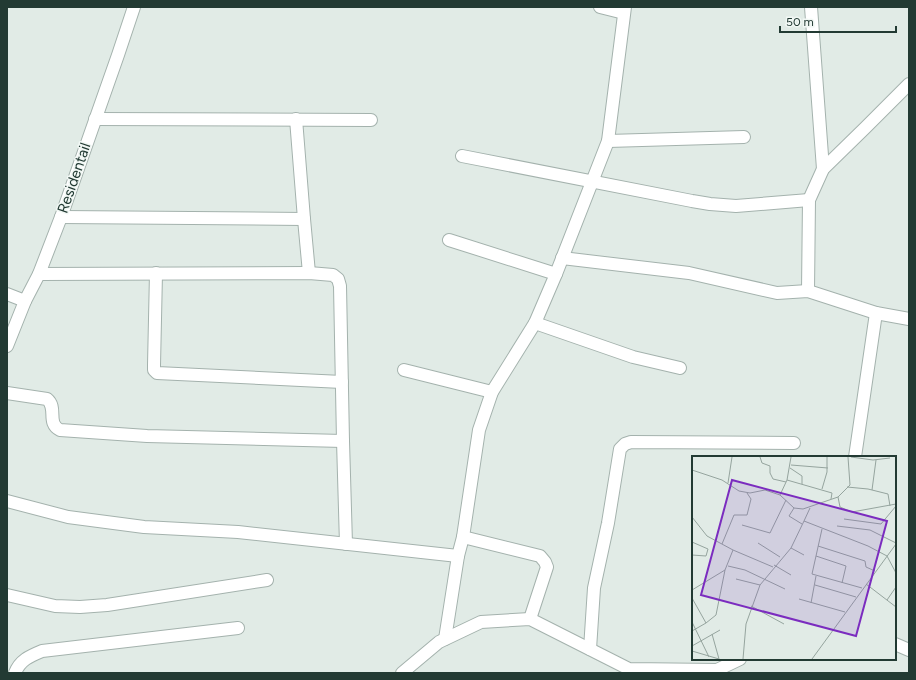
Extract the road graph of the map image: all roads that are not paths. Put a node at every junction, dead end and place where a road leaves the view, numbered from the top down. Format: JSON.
{"nodes":[{"id":1,"x":134,"y":7,"type":"edge"},
{"id":2,"x":600,"y":7,"type":"edge"},
{"id":3,"x":811,"y":7,"type":"edge"},
{"id":4,"x":624,"y":10,"type":"edge"},
{"id":5,"x":909,"y":84,"type":"edge"},
{"id":6,"x":95,"y":119,"type":"junction"},
{"id":7,"x":296,"y":119,"type":"junction"},
{"id":8,"x":371,"y":120,"type":"dead end"},
{"id":9,"x":744,"y":137,"type":"dead end"},
{"id":10,"x":608,"y":141,"type":"junction"},
{"id":11,"x":462,"y":156,"type":"dead end"},
{"id":12,"x":823,"y":169,"type":"junction"},
{"id":13,"x":592,"y":181,"type":"junction"},
{"id":14,"x":809,"y":200,"type":"junction"},
{"id":15,"x":61,"y":217,"type":"junction"},
{"id":16,"x":304,"y":219,"type":"junction"},
{"id":17,"x":449,"y":240,"type":"dead end"},
{"id":18,"x":562,"y":258,"type":"junction"},
{"id":19,"x":156,"y":273,"type":"junction"},
{"id":20,"x":309,"y":273,"type":"junction"},
{"id":21,"x":39,"y":274,"type":"junction"},
{"id":22,"x":556,"y":274,"type":"junction"},
{"id":23,"x":808,"y":292,"type":"junction"},
{"id":24,"x":7,"y":294,"type":"edge"},
{"id":25,"x":25,"y":301,"type":"junction"},
{"id":26,"x":876,"y":314,"type":"junction"},
{"id":27,"x":909,"y":319,"type":"edge"},
{"id":28,"x":535,"y":323,"type":"junction"},
{"id":29,"x":7,"y":346,"type":"edge"},
{"id":30,"x":680,"y":368,"type":"dead end"},
{"id":31,"x":404,"y":370,"type":"dead end"},
{"id":32,"x":342,"y":382,"type":"junction"},
{"id":33,"x":492,"y":392,"type":"junction"},
{"id":34,"x":7,"y":393,"type":"edge"},
{"id":35,"x":343,"y":441,"type":"junction"},
{"id":36,"x":794,"y":443,"type":"dead end"},
{"id":37,"x":855,"y":456,"type":"edge"},
{"id":38,"x":7,"y":501,"type":"edge"},
{"id":39,"x":463,"y":537,"type":"junction"},
{"id":40,"x":346,"y":544,"type":"junction"},
{"id":41,"x":458,"y":556,"type":"junction"},
{"id":42,"x":267,"y":580,"type":"dead end"},
{"id":43,"x":7,"y":595,"type":"edge"},
{"id":44,"x":530,"y":619,"type":"junction"},
{"id":45,"x":238,"y":628,"type":"dead end"},
{"id":46,"x":445,"y":639,"type":"junction"},
{"id":47,"x":896,"y":644,"type":"edge"},
{"id":48,"x":590,"y":650,"type":"junction"},
{"id":49,"x":909,"y":650,"type":"edge"},
{"id":50,"x":738,"y":660,"type":"edge"},
{"id":51,"x":628,"y":671,"type":"edge"},
{"id":52,"x":14,"y":673,"type":"edge"},
{"id":53,"x":402,"y":673,"type":"edge"}],
"edges":[{"from":1,"to":6,"type":"street","name":"Residentail"},
{"from":2,"to":4,"type":"street"},
{"from":3,"to":12,"type":"street"},
{"from":4,"to":10,"type":"street"},
{"from":5,"to":12,"type":"street"},
{"from":6,"to":7,"type":"street"},
{"from":6,"to":15,"type":"street","name":"Residentail"},
{"from":7,"to":8,"type":"street"},
{"from":7,"to":16,"type":"street"},
{"from":9,"to":10,"type":"street"},
{"from":10,"to":13,"type":"street"},
{"from":11,"to":13,"type":"street"},
{"from":12,"to":14,"type":"street"},
{"from":13,"to":14,"type":"street"},
{"from":13,"to":18,"type":"street"},
{"from":14,"to":23,"type":"street"},
{"from":15,"to":16,"type":"street"},
{"from":15,"to":21,"type":"street","name":"Residentail"},
{"from":16,"to":20,"type":"street"},
{"from":17,"to":22,"type":"street"},
{"from":18,"to":22,"type":"street"},
{"from":18,"to":23,"type":"street"},
{"from":19,"to":20,"type":"street"},
{"from":19,"to":21,"type":"street"},
{"from":19,"to":32,"type":"street"},
{"from":20,"to":32,"type":"street"},
{"from":21,"to":25,"type":"street","name":"Residentail"},
{"from":22,"to":28,"type":"street"},
{"from":23,"to":26,"type":"street"},
{"from":24,"to":25,"type":"street"},
{"from":25,"to":29,"type":"street","name":"Residentail"},
{"from":26,"to":27,"type":"street"},
{"from":26,"to":37,"type":"street"},
{"from":28,"to":30,"type":"street"},
{"from":28,"to":33,"type":"street"},
{"from":31,"to":33,"type":"street"},
{"from":32,"to":35,"type":"street"},
{"from":33,"to":39,"type":"street"},
{"from":34,"to":35,"type":"street"},
{"from":35,"to":40,"type":"street"},
{"from":36,"to":48,"type":"street"},
{"from":38,"to":40,"type":"street"},
{"from":39,"to":41,"type":"street"},
{"from":39,"to":44,"type":"street"},
{"from":40,"to":41,"type":"street"},
{"from":41,"to":46,"type":"street"},
{"from":42,"to":43,"type":"street"},
{"from":44,"to":46,"type":"street"},
{"from":44,"to":48,"type":"street"},
{"from":45,"to":52,"type":"street"},
{"from":46,"to":53,"type":"street"},
{"from":47,"to":49,"type":"street"},
{"from":48,"to":51,"type":"street"},
{"from":50,"to":51,"type":"street"}]}
